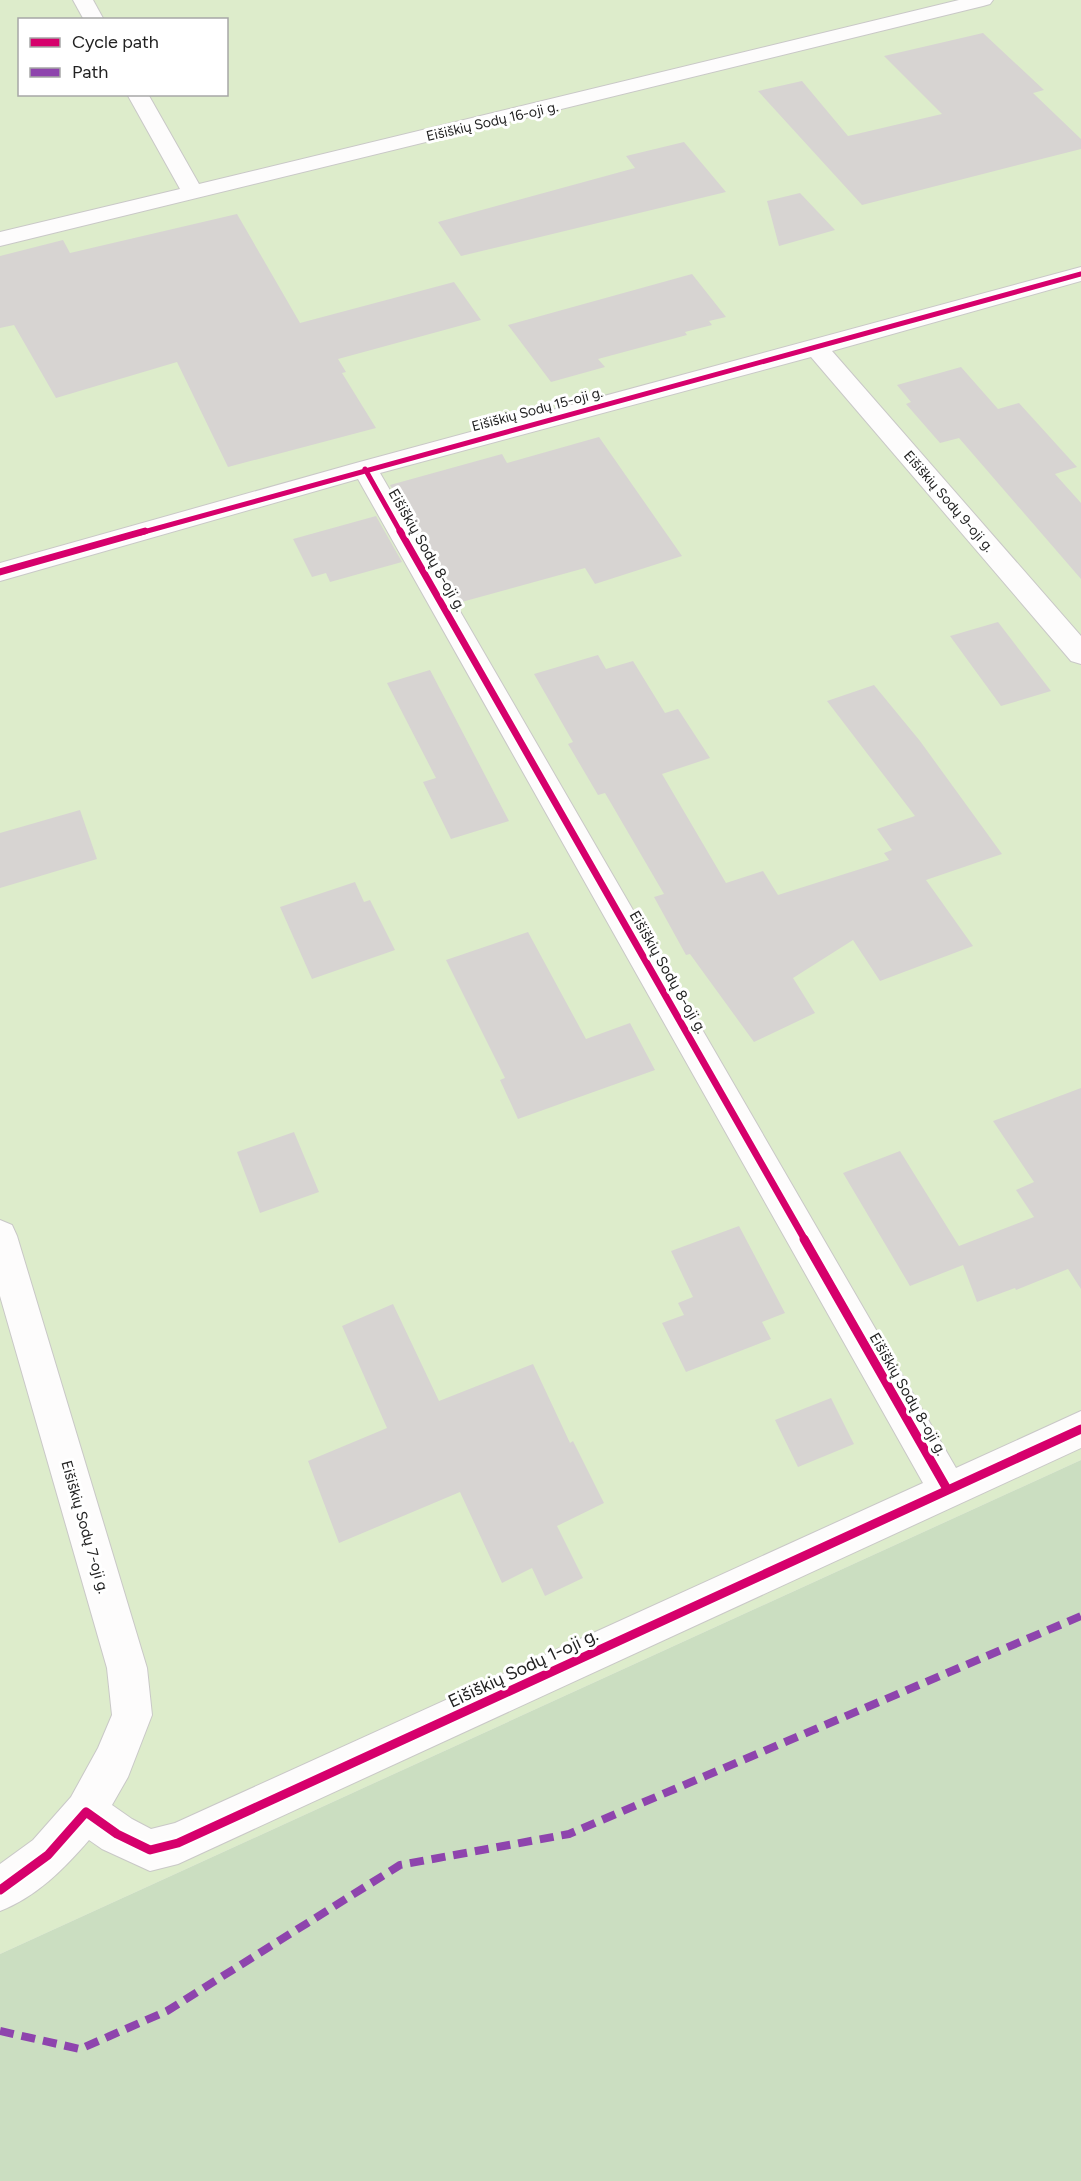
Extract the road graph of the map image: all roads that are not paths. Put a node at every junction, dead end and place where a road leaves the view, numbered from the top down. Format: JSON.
{"nodes":[{"id":1,"x":83,"y":0,"type":"edge"},
{"id":2,"x":983,"y":0,"type":"edge"},
{"id":3,"x":956,"y":3,"type":"edge"},
{"id":4,"x":93,"y":18,"type":"edge"},
{"id":5,"x":138,"y":96,"type":"edge"},
{"id":6,"x":193,"y":192,"type":"junction"},
{"id":7,"x":0,"y":239,"type":"edge"},
{"id":8,"x":1081,"y":274,"type":"edge"},
{"id":9,"x":816,"y":348,"type":"junction"},
{"id":10,"x":365,"y":469,"type":"junction"},
{"id":11,"x":0,"y":572,"type":"edge"},
{"id":12,"x":1081,"y":654,"type":"edge"},
{"id":13,"x":0,"y":1236,"type":"edge"},
{"id":14,"x":1081,"y":1429,"type":"edge"},
{"id":15,"x":947,"y":1489,"type":"junction"},
{"id":16,"x":86,"y":1812,"type":"junction"},
{"id":17,"x":0,"y":1890,"type":"edge"}],
"edges":[{"from":1,"to":4,"type":"street"},
{"from":2,"to":3,"type":"street","name":"Eišiškių Sodų 16-oji g."},
{"from":3,"to":6,"type":"street","name":"Eišiškių Sodų 16-oji g."},
{"from":5,"to":6,"type":"street"},
{"from":6,"to":7,"type":"street","name":"Eišiškių Sodų 16-oji g."},
{"from":8,"to":9,"type":"street","name":"Eišiškių Sodų 15-oji g."},
{"from":9,"to":10,"type":"street","name":"Eišiškių Sodų 15-oji g."},
{"from":9,"to":12,"type":"street","name":"Eišiškių Sodų 9-oji g."},
{"from":10,"to":11,"type":"street","name":"Eišiškių Sodų 15-oji g."},
{"from":10,"to":15,"type":"street","name":"Eišiškių Sodų 8-oji g."},
{"from":13,"to":16,"type":"street","name":"Eišiškių Sodų 7-oji g."},
{"from":14,"to":15,"type":"street","name":"Eišiškių Sodų 1-oji g."},
{"from":15,"to":16,"type":"street","name":"Eišiškių Sodų 1-oji g."},
{"from":16,"to":17,"type":"street"}]}
